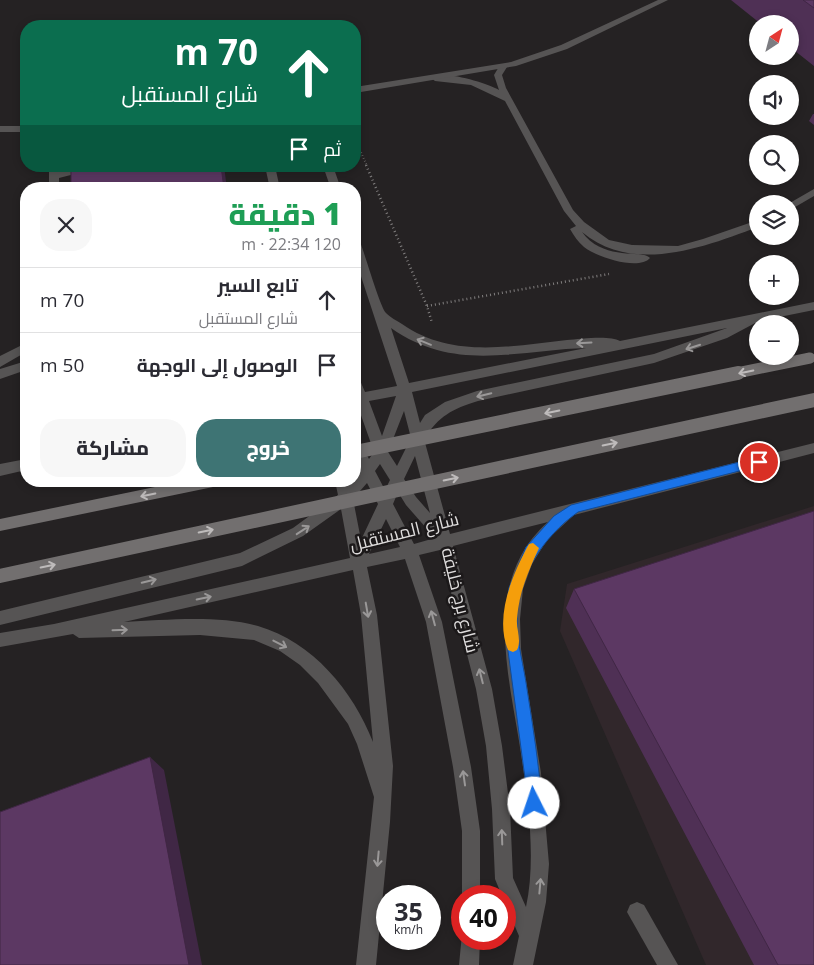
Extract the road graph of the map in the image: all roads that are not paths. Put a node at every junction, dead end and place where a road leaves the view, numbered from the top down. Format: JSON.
{"nodes":[{"id":1,"x":664,"y":0,"type":"edge"},
{"id":2,"x":503,"y":66,"type":"junction"},
{"id":3,"x":436,"y":78,"type":"junction"},
{"id":4,"x":361,"y":89,"type":"edge"},
{"id":5,"x":509,"y":101,"type":"junction"},
{"id":6,"x":0,"y":129,"type":"edge"},
{"id":7,"x":20,"y":129,"type":"edge"},
{"id":8,"x":814,"y":192,"type":"edge"},
{"id":9,"x":799,"y":201,"type":"edge"},
{"id":10,"x":749,"y":227,"type":"edge"},
{"id":11,"x":361,"y":259,"type":"edge"},
{"id":12,"x":814,"y":306,"type":"edge"},
{"id":13,"x":381,"y":315,"type":"junction"},
{"id":14,"x":775,"y":315,"type":"edge"},
{"id":15,"x":749,"y":321,"type":"edge"},
{"id":16,"x":749,"y":322,"type":"edge"},
{"id":17,"x":633,"y":345,"type":"junction"},
{"id":18,"x":20,"y":350,"type":"edge"},
{"id":19,"x":812,"y":358,"type":"edge"},
{"id":20,"x":0,"y":362,"type":"edge"},
{"id":21,"x":20,"y":367,"type":"edge"},
{"id":22,"x":0,"y":374,"type":"edge"},
{"id":23,"x":404,"y":389,"type":"junction"},
{"id":24,"x":361,"y":398,"type":"edge"},
{"id":25,"x":814,"y":400,"type":"edge"},
{"id":26,"x":361,"y":406,"type":"edge"},
{"id":27,"x":416,"y":440,"type":"junction"},
{"id":28,"x":814,"y":448,"type":"edge"},
{"id":29,"x":361,"y":451,"type":"edge"},
{"id":30,"x":381,"y":453,"type":"junction"},
{"id":31,"x":361,"y":456,"type":"edge"},
{"id":32,"x":20,"y":467,"type":"edge"},
{"id":33,"x":0,"y":470,"type":"edge"},
{"id":34,"x":370,"y":472,"type":"junction"},
{"id":35,"x":397,"y":481,"type":"junction"},
{"id":36,"x":361,"y":482,"type":"edge"},
{"id":37,"x":184,"y":487,"type":"edge"},
{"id":38,"x":343,"y":487,"type":"edge"},
{"id":39,"x":357,"y":487,"type":"edge"},
{"id":40,"x":346,"y":500,"type":"junction"},
{"id":41,"x":384,"y":504,"type":"junction"},
{"id":42,"x":575,"y":508,"type":"junction"},
{"id":43,"x":0,"y":525,"type":"edge"},
{"id":44,"x":446,"y":540,"type":"junction"},
{"id":45,"x":410,"y":551,"type":"junction"},
{"id":46,"x":358,"y":562,"type":"junction"},
{"id":47,"x":0,"y":576,"type":"edge"},
{"id":48,"x":0,"y":618,"type":"edge"},
{"id":49,"x":54,"y":631,"type":"junction"},
{"id":50,"x":0,"y":640,"type":"edge"},
{"id":51,"x":382,"y":822,"type":"junction"},
{"id":52,"x":471,"y":885,"type":"edge"},
{"id":53,"x":637,"y":912,"type":"dead end"},
{"id":54,"x":528,"y":933,"type":"junction"},
{"id":55,"x":470,"y":950,"type":"edge"},
{"id":56,"x":366,"y":965,"type":"edge"},
{"id":57,"x":469,"y":965,"type":"edge"},
{"id":58,"x":524,"y":965,"type":"edge"},
{"id":59,"x":668,"y":965,"type":"edge"}],
"edges":[{"from":1,"to":2,"type":"street"},
{"from":2,"to":3,"type":"street"},
{"from":2,"to":5,"type":"street"},
{"from":3,"to":4,"type":"street"},
{"from":3,"to":5,"type":"street"},
{"from":5,"to":10,"type":"street"},
{"from":6,"to":7,"type":"street"},
{"from":8,"to":9,"type":"street"},
{"from":11,"to":13,"type":"street","name":"شارع برج خليفة"},
{"from":12,"to":14,"type":"street"},
{"from":17,"to":13,"type":"street","one_way":true},
{"from":13,"to":23,"type":"street","name":"شارع برج خليفة"},
{"from":15,"to":17,"type":"street"},
{"from":16,"to":27,"type":"street","one_way":true},
{"from":17,"to":23,"type":"street"},
{"from":18,"to":20,"type":"street"},
{"from":19,"to":29,"type":"main road","one_way":true,"bridge":true},
{"from":21,"to":22,"type":"street"},
{"from":23,"to":24,"type":"street"},
{"from":23,"to":27,"type":"street","name":"شارع برج خليفة"},
{"from":23,"to":30,"type":"street"},
{"from":47,"to":25,"type":"main road","one_way":true,"bridge":true},
{"from":26,"to":30,"type":"street"},
{"from":27,"to":35,"type":"street"},
{"from":27,"to":44,"type":"street","name":"شارع برج خليفة"},
{"from":28,"to":42,"type":"street","name":"شارع المستقبل"},
{"from":30,"to":34,"type":"street"},
{"from":30,"to":35,"type":"street"},
{"from":31,"to":34,"type":"street"},
{"from":32,"to":33,"type":"street"},
{"from":34,"to":36,"type":"street"},
{"from":34,"to":41,"type":"street"},
{"from":35,"to":41,"type":"street"},
{"from":35,"to":44,"type":"street"},
{"from":37,"to":43,"type":"main road","one_way":true},
{"from":38,"to":40,"type":"street"},
{"from":39,"to":40,"type":"street"},
{"from":40,"to":46,"type":"street"},
{"from":48,"to":40,"type":"street","one_way":true},
{"from":41,"to":45,"type":"street"},
{"from":41,"to":46,"type":"street"},
{"from":42,"to":44,"type":"street","name":"شارع المستقبل"},
{"from":54,"to":42,"type":"street","one_way":true},
{"from":44,"to":45,"type":"street","name":"شارع المستقبل"},
{"from":54,"to":44,"type":"street","name":"شارع برج خليفة","one_way":true},
{"from":45,"to":46,"type":"street","name":"شارع المستقبل"},
{"from":52,"to":45,"type":"street","one_way":true},
{"from":49,"to":46,"type":"street","name":"شارع المستقبل","one_way":true},
{"from":46,"to":51,"type":"street","one_way":true},
{"from":49,"to":50,"type":"street","name":"شارع المستقبل"},
{"from":49,"to":51,"type":"street","one_way":true},
{"from":51,"to":56,"type":"street","one_way":true},
{"from":53,"to":59,"type":"street"},
{"from":54,"to":58,"type":"street"},
{"from":55,"to":57,"type":"street"}]}
